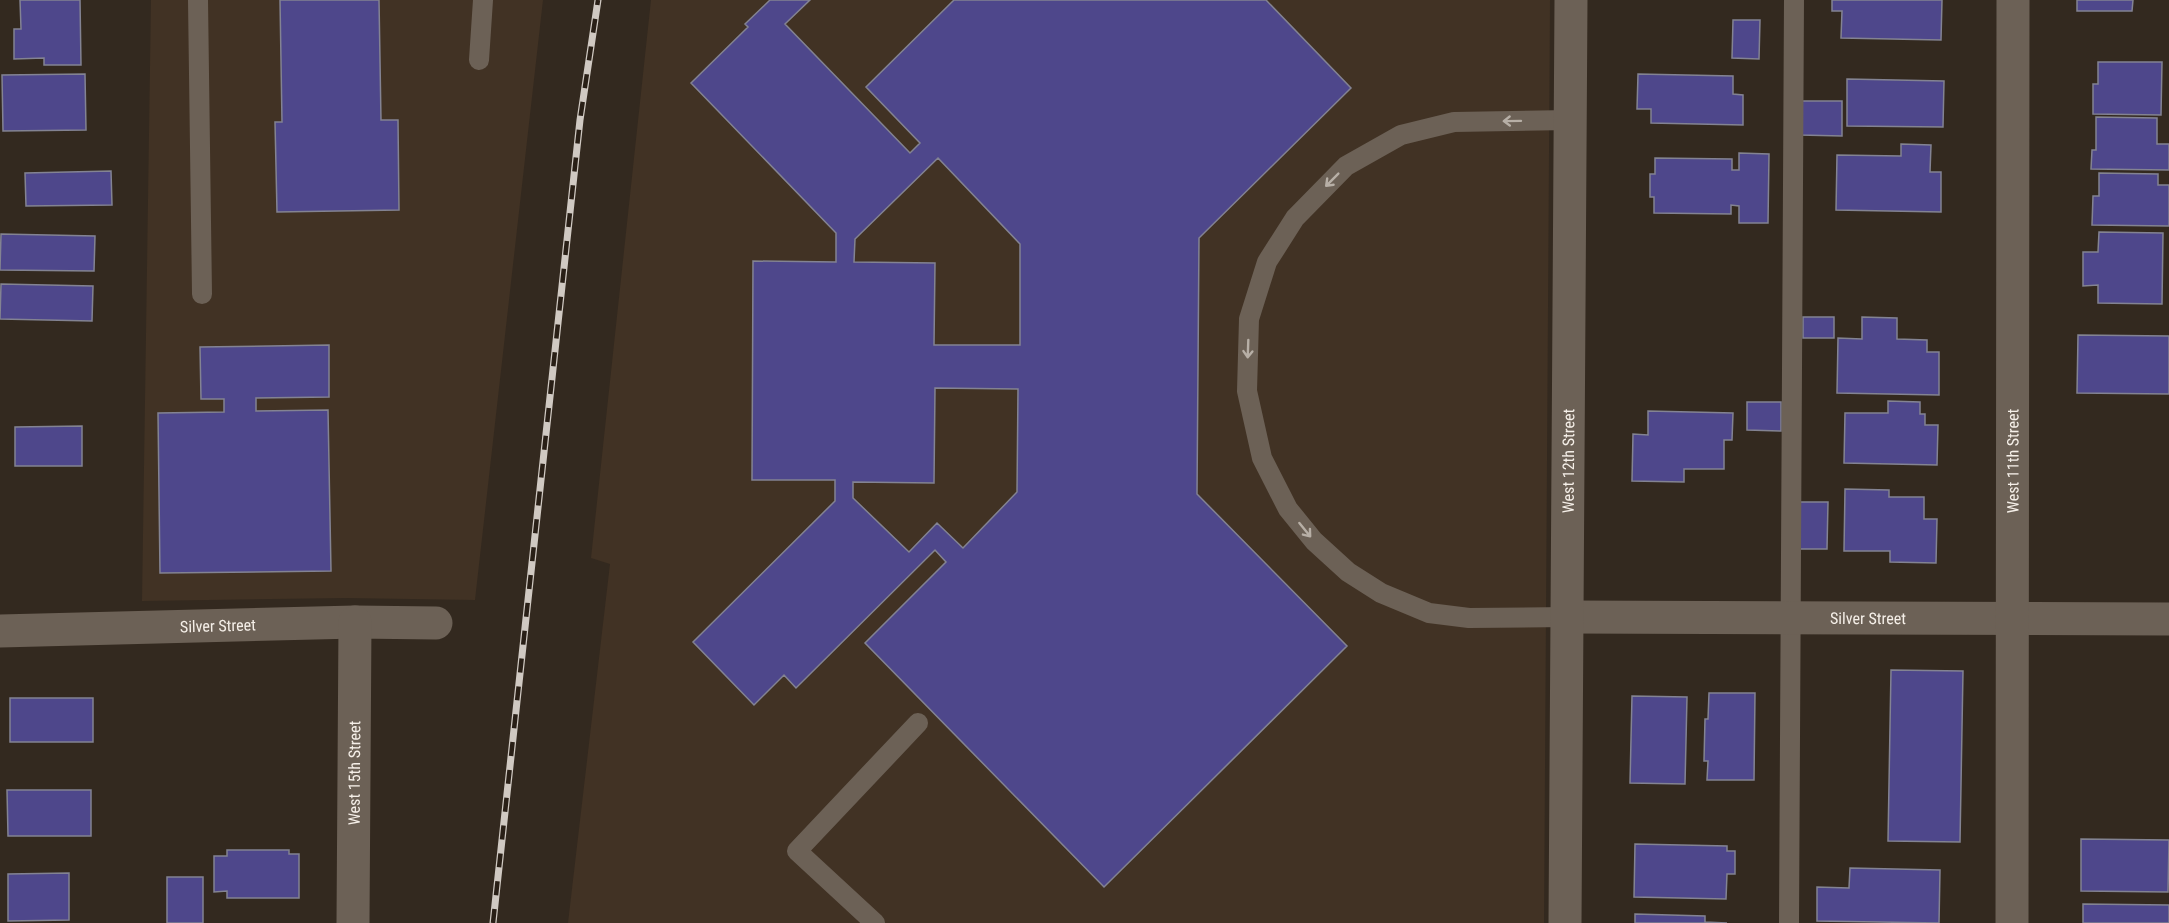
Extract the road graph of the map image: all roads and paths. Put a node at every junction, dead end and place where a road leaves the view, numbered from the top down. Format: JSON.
{"nodes":[{"id":1,"x":198,"y":0,"type":"edge"},
{"id":2,"x":483,"y":0,"type":"edge"},
{"id":3,"x":1571,"y":0,"type":"edge"},
{"id":4,"x":1794,"y":0,"type":"edge"},
{"id":5,"x":2013,"y":0,"type":"edge"},
{"id":6,"x":479,"y":60,"type":"dead end"},
{"id":7,"x":1570,"y":120,"type":"junction"},
{"id":8,"x":202,"y":294,"type":"dead end"},
{"id":9,"x":1569,"y":617,"type":"junction"},
{"id":10,"x":1791,"y":618,"type":"junction"},
{"id":11,"x":2012,"y":618,"type":"junction"},
{"id":12,"x":2169,"y":619,"type":"edge"},
{"id":13,"x":355,"y":622,"type":"junction"},
{"id":14,"x":436,"y":623,"type":"dead end"},
{"id":15,"x":0,"y":631,"type":"edge"},
{"id":16,"x":918,"y":723,"type":"dead end"},
{"id":17,"x":353,"y":923,"type":"edge"},
{"id":18,"x":875,"y":923,"type":"edge"},
{"id":19,"x":1565,"y":923,"type":"edge"},
{"id":20,"x":1789,"y":923,"type":"edge"},
{"id":21,"x":2012,"y":923,"type":"edge"}],
"edges":[{"from":1,"to":8,"type":"lane"},
{"from":2,"to":6,"type":"lane"},
{"from":3,"to":7,"type":"street","name":"West 12th Street"},
{"from":4,"to":10,"type":"lane"},
{"from":5,"to":11,"type":"street","name":"West 11th Street"},
{"from":7,"to":9,"type":"street","name":"West 12th Street"},
{"from":7,"to":9,"type":"lane","one_way":true},
{"from":9,"to":10,"type":"street","name":"Silver Street"},
{"from":9,"to":19,"type":"street","name":"West 12th Street"},
{"from":10,"to":11,"type":"street","name":"Silver Street"},
{"from":10,"to":20,"type":"lane"},
{"from":11,"to":12,"type":"street","name":"Silver Street"},
{"from":11,"to":21,"type":"street","name":"West 11th Street"},
{"from":13,"to":14,"type":"street","name":"Silver Street"},
{"from":13,"to":15,"type":"street","name":"Silver Street"},
{"from":13,"to":17,"type":"street","name":"West 15th Street"},
{"from":16,"to":18,"type":"lane"}]}
